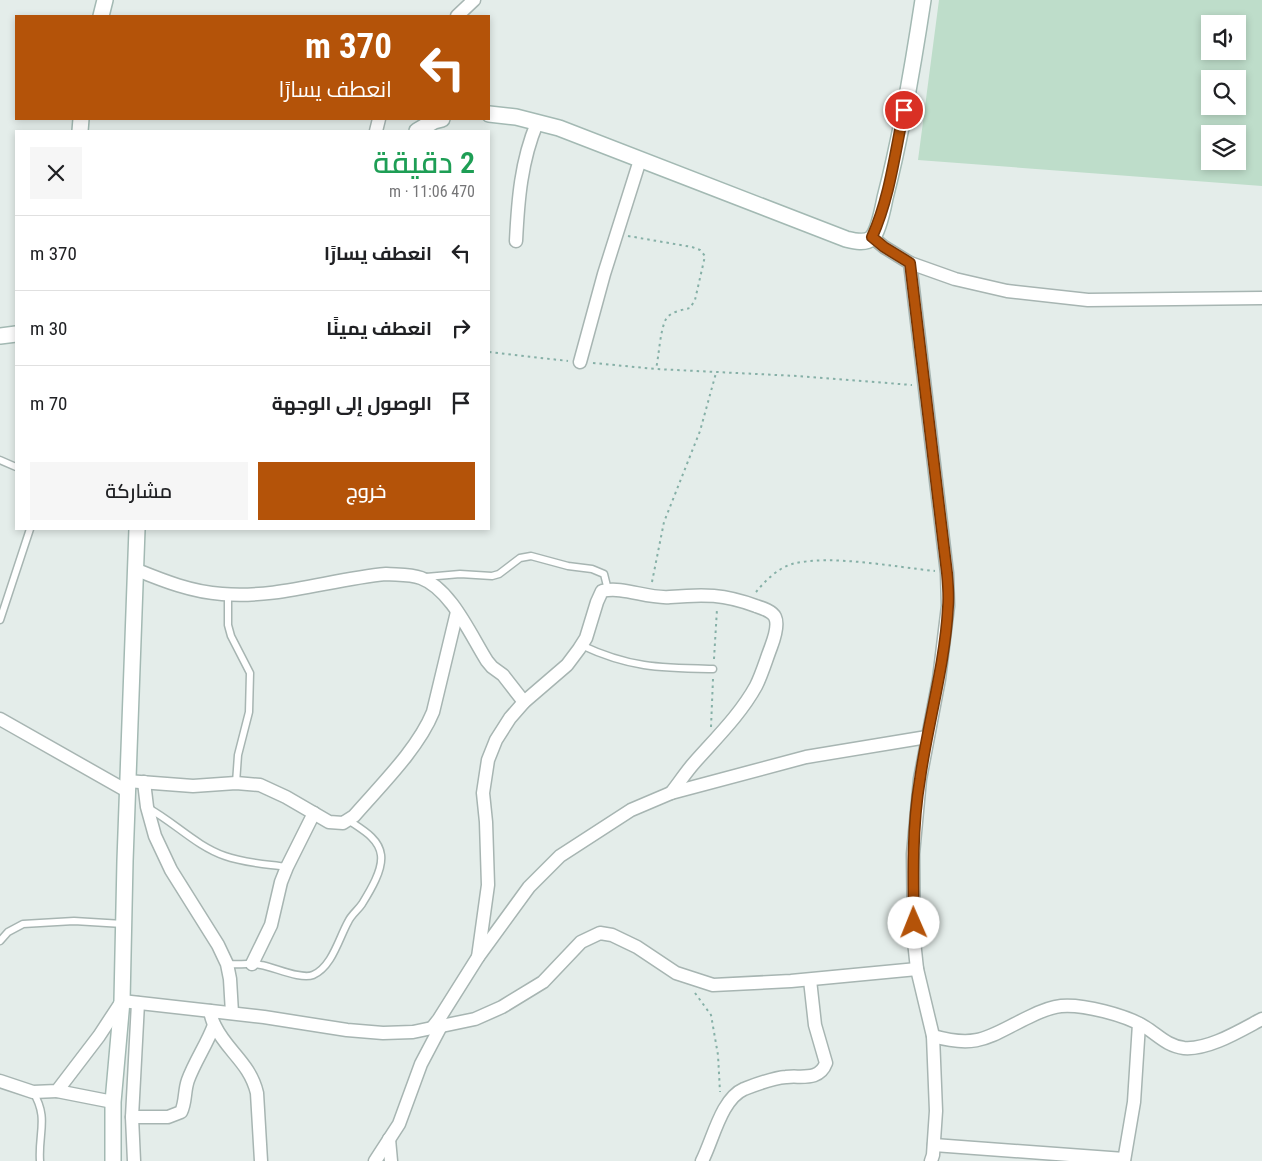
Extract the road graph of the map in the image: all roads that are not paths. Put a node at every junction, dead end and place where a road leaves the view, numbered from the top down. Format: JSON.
{"nodes":[{"id":1,"x":105,"y":0,"type":"edge"},
{"id":2,"x":474,"y":0,"type":"edge"},
{"id":3,"x":923,"y":0,"type":"edge"},
{"id":4,"x":101,"y":15,"type":"edge"},
{"id":5,"x":458,"y":15,"type":"edge"},
{"id":6,"x":490,"y":114,"type":"edge"},
{"id":7,"x":438,"y":120,"type":"edge"},
{"id":8,"x":537,"y":123,"type":"junction"},
{"id":9,"x":419,"y":130,"type":"edge"},
{"id":10,"x":640,"y":160,"type":"junction"},
{"id":11,"x":872,"y":237,"type":"junction"},
{"id":12,"x":516,"y":241,"type":"dead end"},
{"id":13,"x":910,"y":263,"type":"junction"},
{"id":14,"x":1262,"y":298,"type":"edge"},
{"id":15,"x":15,"y":334,"type":"edge"},
{"id":16,"x":0,"y":336,"type":"edge"},
{"id":17,"x":580,"y":362,"type":"road end"},
{"id":18,"x":0,"y":460,"type":"edge"},
{"id":19,"x":15,"y":467,"type":"edge"},
{"id":20,"x":30,"y":530,"type":"edge"},
{"id":21,"x":137,"y":530,"type":"edge"},
{"id":22,"x":137,"y":570,"type":"junction"},
{"id":23,"x":421,"y":578,"type":"junction"},
{"id":24,"x":608,"y":590,"type":"junction"},
{"id":25,"x":228,"y":594,"type":"junction"},
{"id":26,"x":457,"y":612,"type":"junction"},
{"id":27,"x":0,"y":620,"type":"edge"},
{"id":28,"x":581,"y":646,"type":"junction"},
{"id":29,"x":713,"y":669,"type":"dead end"},
{"id":30,"x":524,"y":702,"type":"junction"},
{"id":31,"x":0,"y":719,"type":"edge"},
{"id":32,"x":927,"y":737,"type":"junction"},
{"id":33,"x":144,"y":782,"type":"junction"},
{"id":34,"x":236,"y":783,"type":"junction"},
{"id":35,"x":127,"y":786,"type":"junction"},
{"id":36,"x":671,"y":793,"type":"junction"},
{"id":37,"x":147,"y":807,"type":"junction"},
{"id":38,"x":314,"y":813,"type":"junction"},
{"id":39,"x":348,"y":820,"type":"junction"},
{"id":40,"x":287,"y":867,"type":"junction"},
{"id":41,"x":123,"y":924,"type":"junction"},
{"id":42,"x":0,"y":941,"type":"edge"},
{"id":43,"x":478,"y":957,"type":"junction"},
{"id":44,"x":227,"y":964,"type":"junction"},
{"id":45,"x":252,"y":964,"type":"junction"},
{"id":46,"x":917,"y":969,"type":"junction"},
{"id":47,"x":810,"y":980,"type":"junction"},
{"id":48,"x":122,"y":1001,"type":"junction"},
{"id":49,"x":138,"y":1003,"type":"junction"},
{"id":50,"x":210,"y":1011,"type":"junction"},
{"id":51,"x":232,"y":1013,"type":"junction"},
{"id":52,"x":1262,"y":1019,"type":"edge"},
{"id":53,"x":1139,"y":1024,"type":"junction"},
{"id":54,"x":214,"y":1025,"type":"junction"},
{"id":55,"x":436,"y":1027,"type":"junction"},
{"id":56,"x":933,"y":1036,"type":"junction"},
{"id":57,"x":0,"y":1081,"type":"edge"},
{"id":58,"x":57,"y":1091,"type":"junction"},
{"id":59,"x":33,"y":1092,"type":"junction"},
{"id":60,"x":113,"y":1102,"type":"junction"},
{"id":61,"x":132,"y":1117,"type":"junction"},
{"id":62,"x":389,"y":1139,"type":"junction"},
{"id":63,"x":934,"y":1145,"type":"junction"},
{"id":64,"x":1124,"y":1160,"type":"edge"},
{"id":65,"x":40,"y":1161,"type":"edge"},
{"id":66,"x":113,"y":1161,"type":"edge"},
{"id":67,"x":134,"y":1161,"type":"edge"},
{"id":68,"x":261,"y":1161,"type":"edge"},
{"id":69,"x":375,"y":1161,"type":"edge"},
{"id":70,"x":392,"y":1161,"type":"edge"},
{"id":71,"x":702,"y":1161,"type":"edge"},
{"id":72,"x":930,"y":1161,"type":"edge"}],
"edges":[{"from":1,"to":4,"type":"street"},
{"from":2,"to":5,"type":"street"},
{"from":3,"to":11,"type":"street"},
{"from":6,"to":8,"type":"street"},
{"from":7,"to":9,"type":"street"},
{"from":8,"to":10,"type":"street"},
{"from":8,"to":12,"type":"street"},
{"from":10,"to":11,"type":"street"},
{"from":10,"to":17,"type":"street"},
{"from":11,"to":13,"type":"street"},
{"from":13,"to":14,"type":"street"},
{"from":13,"to":32,"type":"street"},
{"from":15,"to":16,"type":"street"},
{"from":18,"to":19,"type":"lane"},
{"from":20,"to":27,"type":"lane"},
{"from":21,"to":22,"type":"street"},
{"from":22,"to":25,"type":"street"},
{"from":22,"to":35,"type":"street"},
{"from":23,"to":24,"type":"lane"},
{"from":23,"to":25,"type":"street"},
{"from":23,"to":26,"type":"street"},
{"from":24,"to":28,"type":"street"},
{"from":24,"to":36,"type":"street"},
{"from":25,"to":34,"type":"lane"},
{"from":26,"to":30,"type":"street"},
{"from":26,"to":39,"type":"street"},
{"from":28,"to":29,"type":"lane"},
{"from":28,"to":30,"type":"street"},
{"from":30,"to":43,"type":"street"},
{"from":31,"to":35,"type":"street"},
{"from":32,"to":36,"type":"street"},
{"from":32,"to":46,"type":"street"},
{"from":33,"to":34,"type":"street"},
{"from":33,"to":35,"type":"street"},
{"from":33,"to":37,"type":"street"},
{"from":34,"to":38,"type":"street"},
{"from":35,"to":41,"type":"street"},
{"from":36,"to":43,"type":"street"},
{"from":37,"to":40,"type":"lane"},
{"from":37,"to":44,"type":"street"},
{"from":38,"to":39,"type":"street"},
{"from":38,"to":40,"type":"street"},
{"from":39,"to":45,"type":"lane"},
{"from":40,"to":45,"type":"street"},
{"from":41,"to":42,"type":"lane"},
{"from":41,"to":48,"type":"street"},
{"from":43,"to":55,"type":"street"},
{"from":44,"to":45,"type":"lane"},
{"from":44,"to":51,"type":"street"},
{"from":46,"to":47,"type":"street"},
{"from":46,"to":56,"type":"street"},
{"from":47,"to":55,"type":"street"},
{"from":47,"to":71,"type":"street"},
{"from":48,"to":49,"type":"street"},
{"from":48,"to":58,"type":"street"},
{"from":48,"to":60,"type":"street"},
{"from":49,"to":50,"type":"street"},
{"from":49,"to":61,"type":"street"},
{"from":50,"to":51,"type":"street"},
{"from":50,"to":54,"type":"street"},
{"from":51,"to":55,"type":"street"},
{"from":52,"to":53,"type":"street"},
{"from":53,"to":56,"type":"street"},
{"from":53,"to":64,"type":"street"},
{"from":54,"to":61,"type":"street"},
{"from":54,"to":68,"type":"street"},
{"from":55,"to":62,"type":"street"},
{"from":56,"to":63,"type":"street"},
{"from":57,"to":59,"type":"street"},
{"from":58,"to":59,"type":"street"},
{"from":58,"to":60,"type":"street"},
{"from":59,"to":65,"type":"lane"},
{"from":60,"to":66,"type":"street"},
{"from":61,"to":67,"type":"street"},
{"from":62,"to":69,"type":"street"},
{"from":62,"to":70,"type":"street"},
{"from":63,"to":64,"type":"street"},
{"from":63,"to":72,"type":"street"}]}
